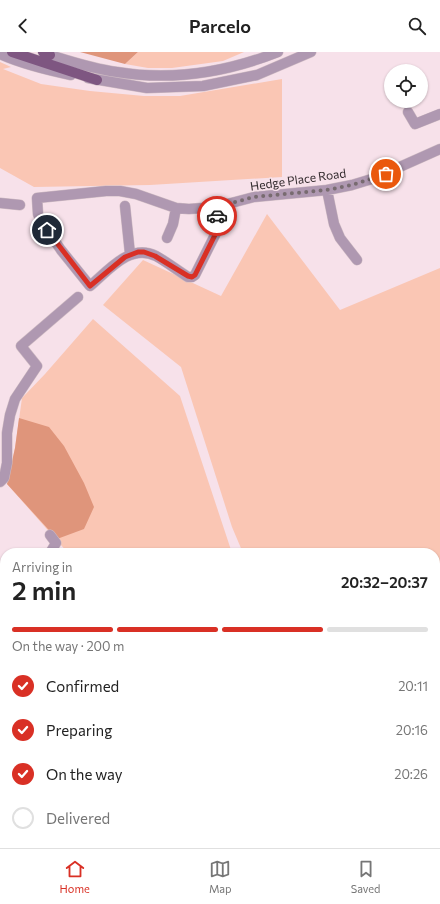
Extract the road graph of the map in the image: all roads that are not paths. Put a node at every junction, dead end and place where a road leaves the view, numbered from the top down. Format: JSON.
{"nodes":[{"id":1,"x":12,"y":52,"type":"edge"},
{"id":2,"x":278,"y":52,"type":"edge"},
{"id":3,"x":311,"y":52,"type":"edge"},
{"id":4,"x":321,"y":52,"type":"edge"},
{"id":5,"x":46,"y":53,"type":"edge"},
{"id":6,"x":0,"y":54,"type":"edge"},
{"id":7,"x":270,"y":54,"type":"edge"},
{"id":8,"x":257,"y":75,"type":"junction"},
{"id":9,"x":97,"y":80,"type":"junction"},
{"id":10,"x":408,"y":112,"type":"dead end"},
{"id":11,"x":440,"y":114,"type":"edge"},
{"id":12,"x":440,"y":149,"type":"edge"},
{"id":13,"x":327,"y":190,"type":"junction"},
{"id":14,"x":0,"y":203,"type":"edge"},
{"id":15,"x":20,"y":205,"type":"dead end"},
{"id":16,"x":125,"y":206,"type":"dead end"},
{"id":17,"x":216,"y":207,"type":"junction"},
{"id":18,"x":176,"y":208,"type":"junction"},
{"id":19,"x":167,"y":238,"type":"dead end"},
{"id":20,"x":130,"y":254,"type":"junction"},
{"id":21,"x":357,"y":260,"type":"dead end"},
{"id":22,"x":78,"y":297,"type":"dead end"},
{"id":23,"x":0,"y":482,"type":"edge"},
{"id":24,"x":50,"y":535,"type":"dead end"},
{"id":25,"x":53,"y":548,"type":"edge"}],
"edges":[{"from":1,"to":9,"type":"main road"},
{"from":2,"to":7,"type":"street"},
{"from":3,"to":8,"type":"street"},
{"from":4,"to":8,"type":"street"},
{"from":5,"to":7,"type":"street"},
{"from":6,"to":9,"type":"street"},
{"from":8,"to":9,"type":"street"},
{"from":10,"to":11,"type":"street"},
{"from":12,"to":13,"type":"street","name":"Hedge Place Road"},
{"from":13,"to":17,"type":"street","name":"Hedge Place Road"},
{"from":13,"to":21,"type":"street"},
{"from":14,"to":15,"type":"street"},
{"from":16,"to":20,"type":"street"},
{"from":17,"to":18,"type":"street","name":"Hedge Place Road"},
{"from":17,"to":20,"type":"street"},
{"from":18,"to":19,"type":"street"},
{"from":18,"to":20,"type":"street","name":"Hedge Place Road"},
{"from":22,"to":23,"type":"street"},
{"from":24,"to":25,"type":"street"}]}
